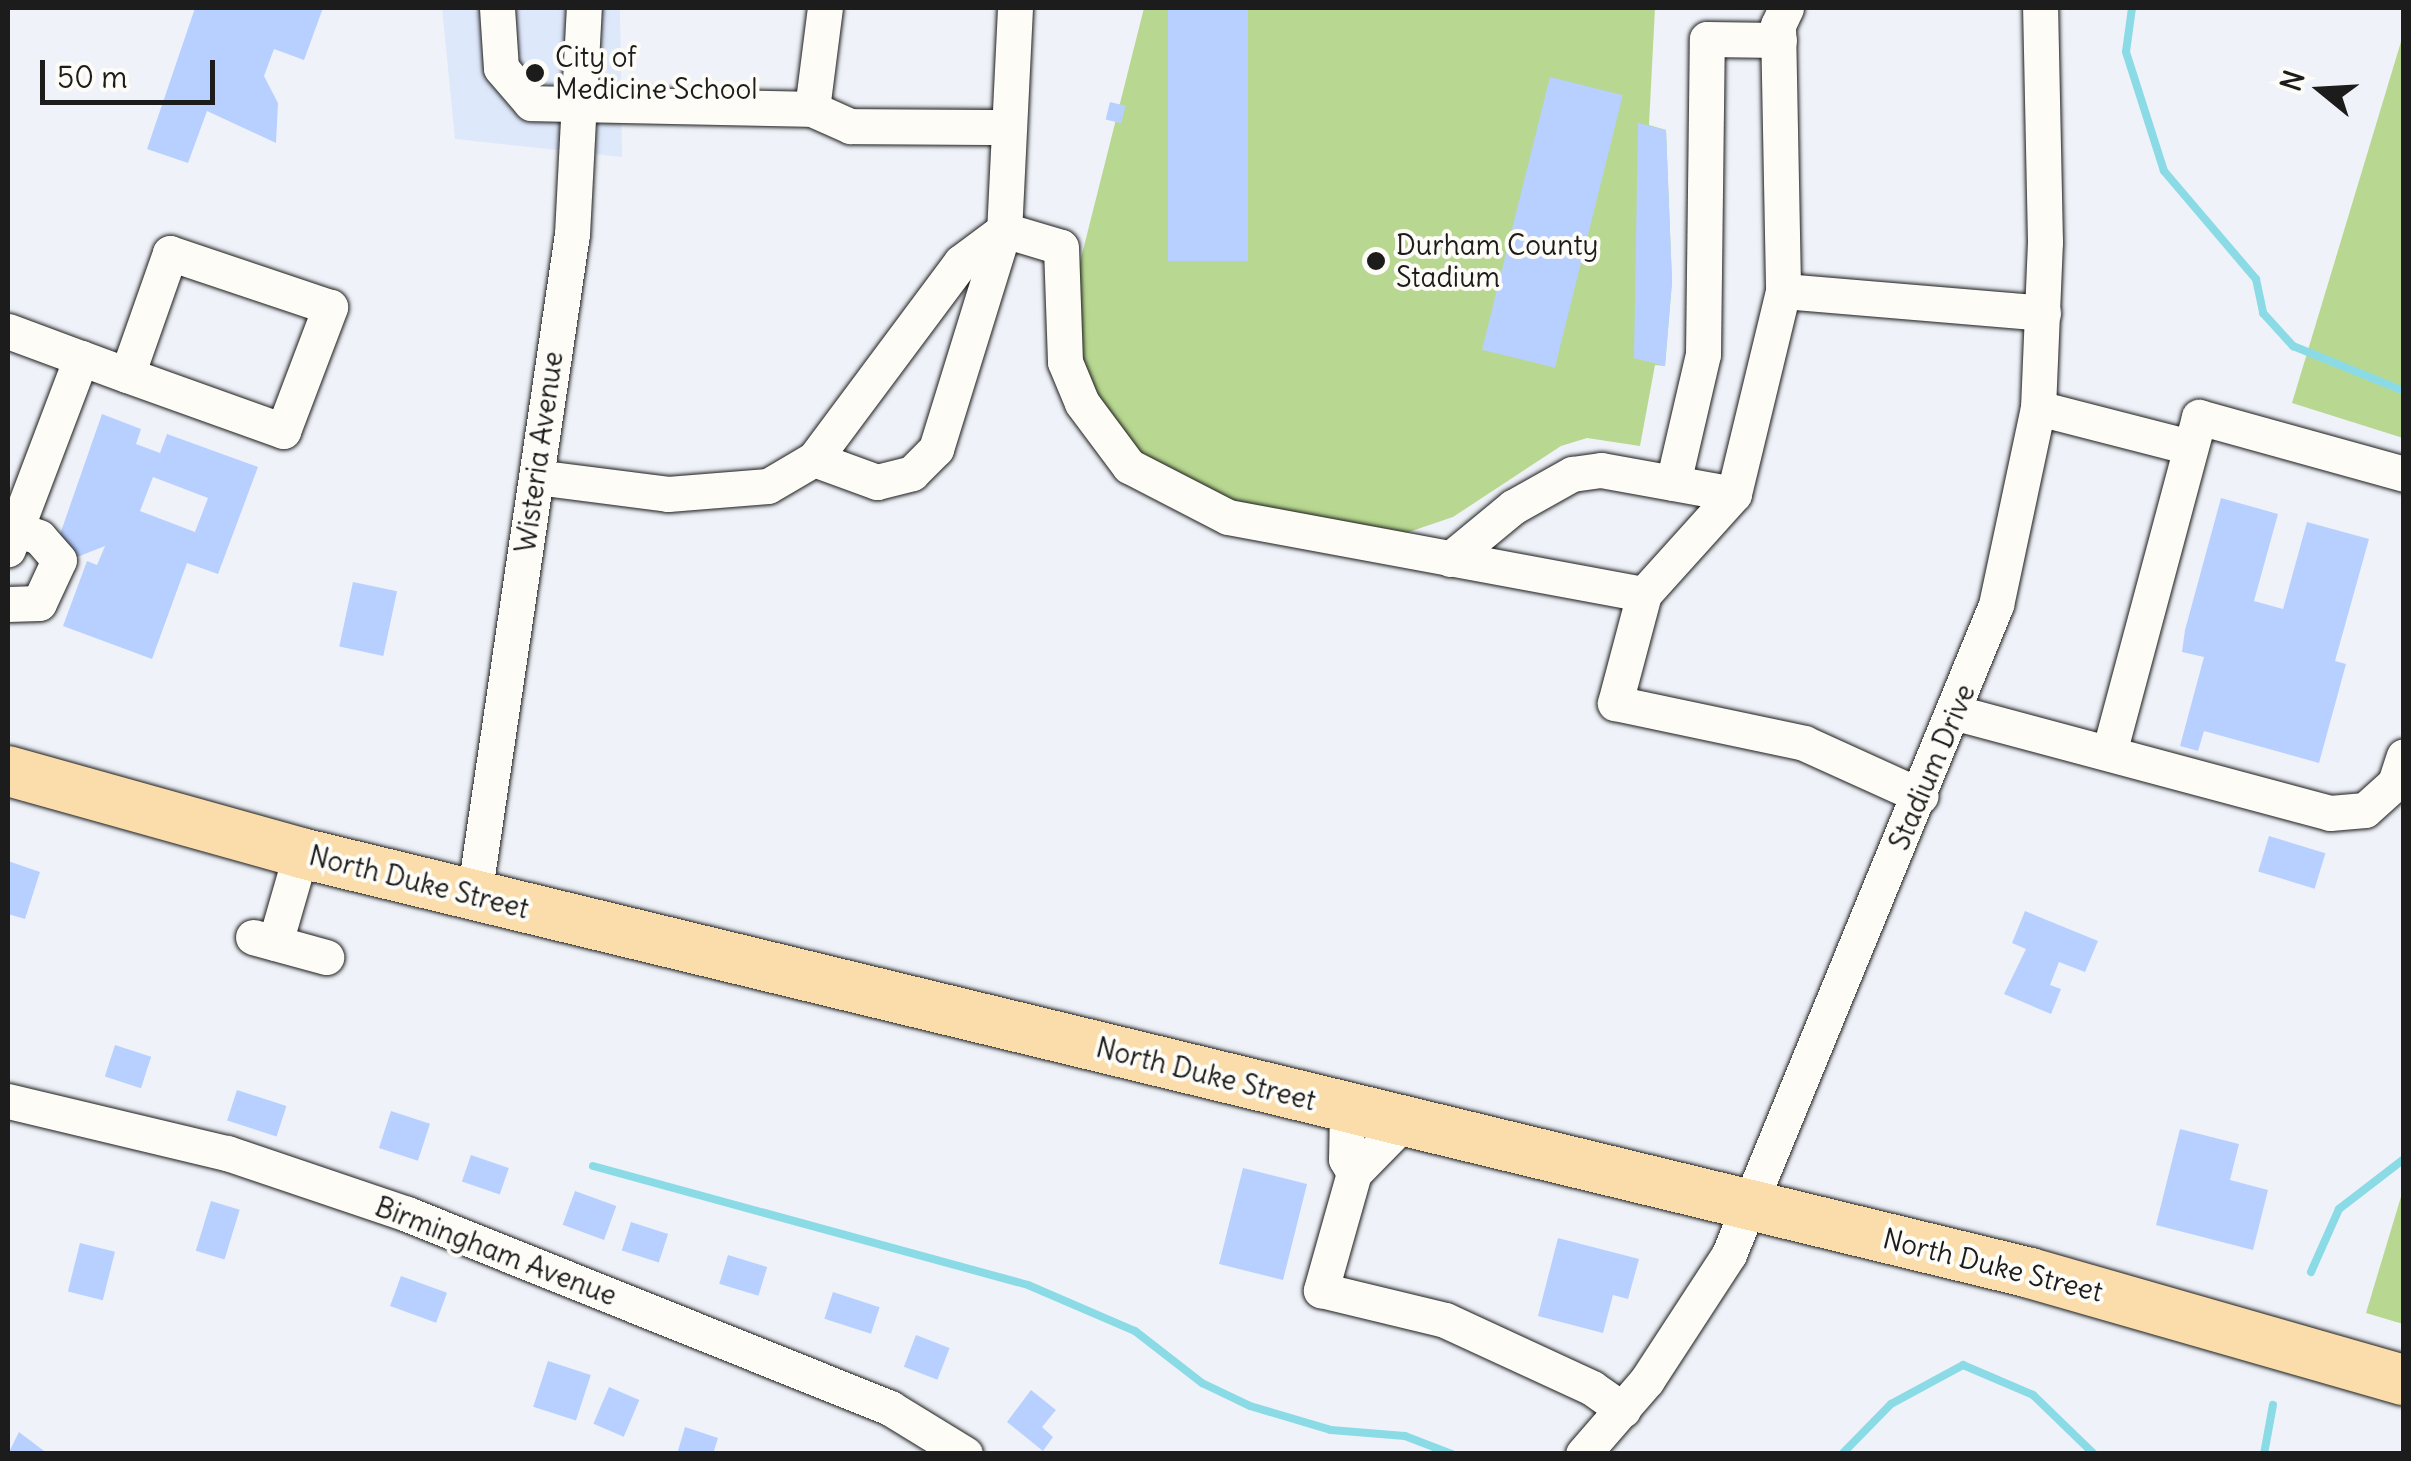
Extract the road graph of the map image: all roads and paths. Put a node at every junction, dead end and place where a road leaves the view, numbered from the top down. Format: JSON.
{"nodes":[{"id":1,"x":497,"y":8,"type":"edge"},
{"id":2,"x":584,"y":8,"type":"edge"},
{"id":3,"x":825,"y":8,"type":"edge"},
{"id":4,"x":1015,"y":8,"type":"edge"},
{"id":5,"x":2040,"y":8,"type":"edge"},
{"id":6,"x":1782,"y":24,"type":"edge"},
{"id":7,"x":584,"y":109,"type":"junction"},
{"id":8,"x":812,"y":110,"type":"junction"},
{"id":9,"x":1009,"y":127,"type":"junction"},
{"id":10,"x":1004,"y":230,"type":"junction"},
{"id":11,"x":1784,"y":291,"type":"junction"},
{"id":12,"x":2043,"y":313,"type":"junction"},
{"id":13,"x":8,"y":332,"type":"edge"},
{"id":14,"x":80,"y":358,"type":"junction"},
{"id":15,"x":127,"y":375,"type":"junction"},
{"id":16,"x":2038,"y":408,"type":"junction"},
{"id":17,"x":2190,"y":447,"type":"junction"},
{"id":18,"x":814,"y":459,"type":"junction"},
{"id":19,"x":2404,"y":474,"type":"edge"},
{"id":20,"x":536,"y":477,"type":"junction"},
{"id":21,"x":1673,"y":483,"type":"junction"},
{"id":22,"x":1734,"y":494,"type":"junction"},
{"id":23,"x":10,"y":536,"type":"edge"},
{"id":24,"x":1450,"y":558,"type":"junction"},
{"id":25,"x":1644,"y":594,"type":"junction"},
{"id":26,"x":8,"y":604,"type":"edge"},
{"id":27,"x":1956,"y":713,"type":"junction"},
{"id":28,"x":2108,"y":753,"type":"junction"},
{"id":29,"x":2404,"y":756,"type":"edge"},
{"id":30,"x":8,"y":771,"type":"edge"},
{"id":31,"x":1921,"y":796,"type":"junction"},
{"id":32,"x":301,"y":853,"type":"junction"},
{"id":33,"x":474,"y":896,"type":"junction"},
{"id":34,"x":326,"y":956,"type":"dead end"},
{"id":35,"x":8,"y":1101,"type":"edge"},
{"id":36,"x":1347,"y":1109,"type":"junction"},
{"id":37,"x":1404,"y":1122,"type":"junction"},
{"id":38,"x":1354,"y":1173,"type":"junction"},
{"id":39,"x":1752,"y":1206,"type":"junction"},
{"id":40,"x":2404,"y":1380,"type":"edge"},
{"id":41,"x":1623,"y":1410,"type":"junction"},
{"id":42,"x":965,"y":1454,"type":"edge"},
{"id":43,"x":1583,"y":1454,"type":"edge"}],
"edges":[{"from":1,"to":7,"type":"street"},
{"from":2,"to":7,"type":"street","name":"Wisteria Avenue"},
{"from":3,"to":8,"type":"street"},
{"from":4,"to":9,"type":"street"},
{"from":5,"to":12,"type":"street","name":"Stadium Drive"},
{"from":6,"to":11,"type":"street"},
{"from":6,"to":21,"type":"street"},
{"from":7,"to":8,"type":"street"},
{"from":7,"to":20,"type":"street","name":"Wisteria Avenue"},
{"from":8,"to":9,"type":"street"},
{"from":9,"to":10,"type":"street"},
{"from":10,"to":18,"type":"street"},
{"from":10,"to":18,"type":"street"},
{"from":10,"to":24,"type":"street"},
{"from":11,"to":12,"type":"street"},
{"from":11,"to":22,"type":"street"},
{"from":12,"to":16,"type":"street","name":"Stadium Drive"},
{"from":13,"to":14,"type":"street"},
{"from":14,"to":15,"type":"street"},
{"from":14,"to":23,"type":"street"},
{"from":15,"to":15,"type":"street"},
{"from":16,"to":17,"type":"street"},
{"from":16,"to":27,"type":"street","name":"Stadium Drive"},
{"from":17,"to":19,"type":"street"},
{"from":17,"to":28,"type":"street"},
{"from":18,"to":20,"type":"street"},
{"from":20,"to":33,"type":"street","name":"Wisteria Avenue"},
{"from":21,"to":22,"type":"street"},
{"from":21,"to":24,"type":"street"},
{"from":22,"to":25,"type":"street"},
{"from":23,"to":26,"type":"street"},
{"from":24,"to":25,"type":"street"},
{"from":25,"to":31,"type":"street"},
{"from":27,"to":28,"type":"street"},
{"from":27,"to":31,"type":"street","name":"Stadium Drive"},
{"from":28,"to":29,"type":"street"},
{"from":30,"to":32,"type":"highway","name":"North Duke Street"},
{"from":31,"to":39,"type":"street","name":"Stadium Drive"},
{"from":32,"to":33,"type":"highway","name":"North Duke Street"},
{"from":32,"to":34,"type":"street"},
{"from":33,"to":36,"type":"highway","name":"North Duke Street"},
{"from":35,"to":42,"type":"street","name":"Birmingham Avenue"},
{"from":36,"to":37,"type":"highway","name":"North Duke Street"},
{"from":36,"to":38,"type":"street"},
{"from":37,"to":38,"type":"street"},
{"from":37,"to":39,"type":"highway","name":"North Duke Street"},
{"from":38,"to":41,"type":"street"},
{"from":39,"to":40,"type":"highway","name":"North Duke Street"},
{"from":39,"to":41,"type":"street","name":"Stadium Drive"},
{"from":41,"to":43,"type":"street","name":"Stadium Drive"}]}
